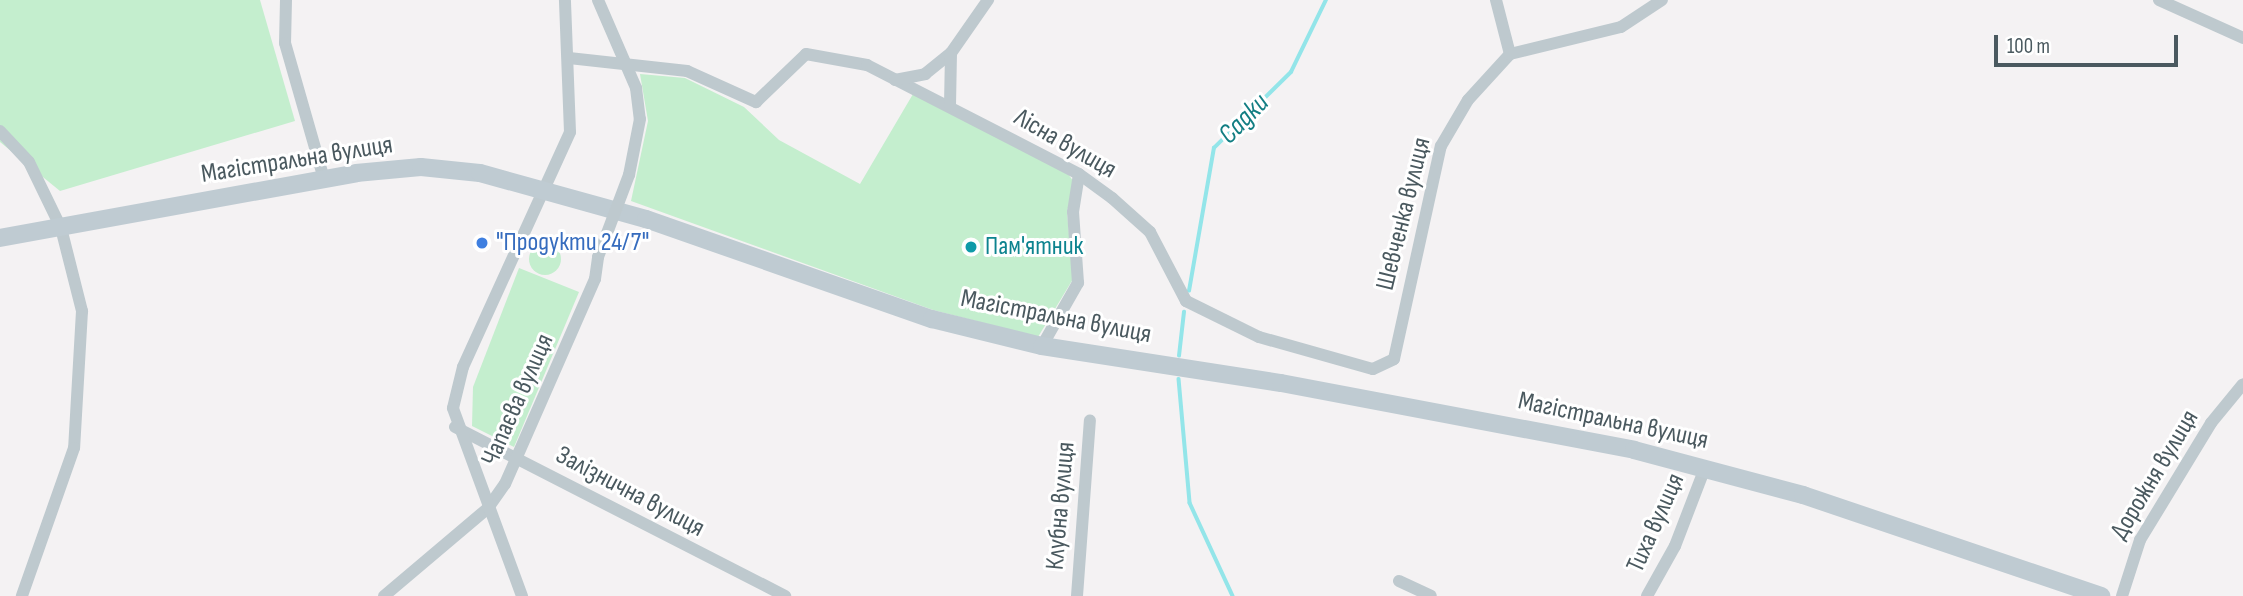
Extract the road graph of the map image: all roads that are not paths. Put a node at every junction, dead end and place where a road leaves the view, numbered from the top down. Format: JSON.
{"nodes":[{"id":1,"x":286,"y":0,"type":"edge"},
{"id":2,"x":565,"y":0,"type":"edge"},
{"id":3,"x":598,"y":0,"type":"edge"},
{"id":4,"x":988,"y":0,"type":"edge"},
{"id":5,"x":1496,"y":0,"type":"edge"},
{"id":6,"x":1662,"y":0,"type":"edge"},
{"id":7,"x":2159,"y":0,"type":"edge"},
{"id":8,"x":2243,"y":38,"type":"edge"},
{"id":9,"x":951,"y":53,"type":"junction"},
{"id":10,"x":1510,"y":54,"type":"junction"},
{"id":11,"x":569,"y":58,"type":"junction"},
{"id":12,"x":626,"y":63,"type":"junction"},
{"id":13,"x":894,"y":80,"type":"junction"},
{"id":14,"x":950,"y":106,"type":"junction"},
{"id":15,"x":0,"y":131,"type":"edge"},
{"id":16,"x":1079,"y":174,"type":"junction"},
{"id":17,"x":324,"y":179,"type":"junction"},
{"id":18,"x":548,"y":188,"type":"junction"},
{"id":19,"x":61,"y":228,"type":"junction"},
{"id":20,"x":0,"y":238,"type":"edge"},
{"id":21,"x":1042,"y":346,"type":"junction"},
{"id":22,"x":1394,"y":359,"type":"joint"},
{"id":23,"x":2243,"y":384,"type":"edge"},
{"id":24,"x":1090,"y":419,"type":"dead end"},
{"id":25,"x":455,"y":427,"type":"junction"},
{"id":26,"x":520,"y":460,"type":"junction"},
{"id":27,"x":1705,"y":468,"type":"junction"},
{"id":28,"x":488,"y":508,"type":"junction"},
{"id":29,"x":1399,"y":581,"type":"dead end"},
{"id":30,"x":22,"y":596,"type":"edge"},
{"id":31,"x":384,"y":596,"type":"edge"},
{"id":32,"x":522,"y":596,"type":"edge"},
{"id":33,"x":785,"y":596,"type":"edge"},
{"id":34,"x":1077,"y":596,"type":"edge"},
{"id":35,"x":1431,"y":596,"type":"edge"},
{"id":36,"x":1647,"y":596,"type":"edge"},
{"id":37,"x":2101,"y":596,"type":"edge"},
{"id":38,"x":2122,"y":596,"type":"edge"}],
"edges":[{"from":1,"to":17,"type":"street"},
{"from":2,"to":11,"type":"street"},
{"from":3,"to":12,"type":"street","name":"Чапаєва вулиця"},
{"from":4,"to":9,"type":"street"},
{"from":5,"to":10,"type":"street"},
{"from":6,"to":10,"type":"street"},
{"from":7,"to":8,"type":"street"},
{"from":9,"to":13,"type":"street"},
{"from":9,"to":14,"type":"street"},
{"from":10,"to":22,"type":"street","name":"Шевченка вулиця"},
{"from":11,"to":12,"type":"street"},
{"from":11,"to":18,"type":"street"},
{"from":12,"to":13,"type":"street","name":"Лісна вулиця"},
{"from":12,"to":26,"type":"street","name":"Чапаєва вулиця","bridge":true},
{"from":13,"to":14,"type":"street","name":"Лісна вулиця"},
{"from":14,"to":16,"type":"street","name":"Лісна вулиця"},
{"from":15,"to":19,"type":"street"},
{"from":16,"to":21,"type":"street"},
{"from":16,"to":22,"type":"street","name":"Лісна вулиця"},
{"from":17,"to":18,"type":"main road","name":"Магістральна вулиця"},
{"from":17,"to":19,"type":"main road","name":"Магістральна вулиця"},
{"from":18,"to":21,"type":"main road","name":"Магістральна вулиця"},
{"from":18,"to":25,"type":"street"},
{"from":19,"to":20,"type":"main road","name":"Магістральна вулиця"},
{"from":19,"to":30,"type":"street"},
{"from":21,"to":27,"type":"main road","name":"Магістральна вулиця"},
{"from":23,"to":38,"type":"street","name":"Дорожня вулиця"},
{"from":24,"to":34,"type":"street","name":"Клубна вулиця"},
{"from":25,"to":26,"type":"street","name":"Залізнична вулиця"},
{"from":25,"to":28,"type":"street"},
{"from":26,"to":28,"type":"street","name":"Чапаєва вулиця"},
{"from":26,"to":33,"type":"street","name":"Залізнична вулиця"},
{"from":27,"to":36,"type":"street","name":"Тиха вулиця"},
{"from":27,"to":37,"type":"main road","name":"Магістральна вулиця"},
{"from":28,"to":31,"type":"street","name":"Чапаєва вулиця"},
{"from":28,"to":32,"type":"street"},
{"from":29,"to":35,"type":"street"}]}
